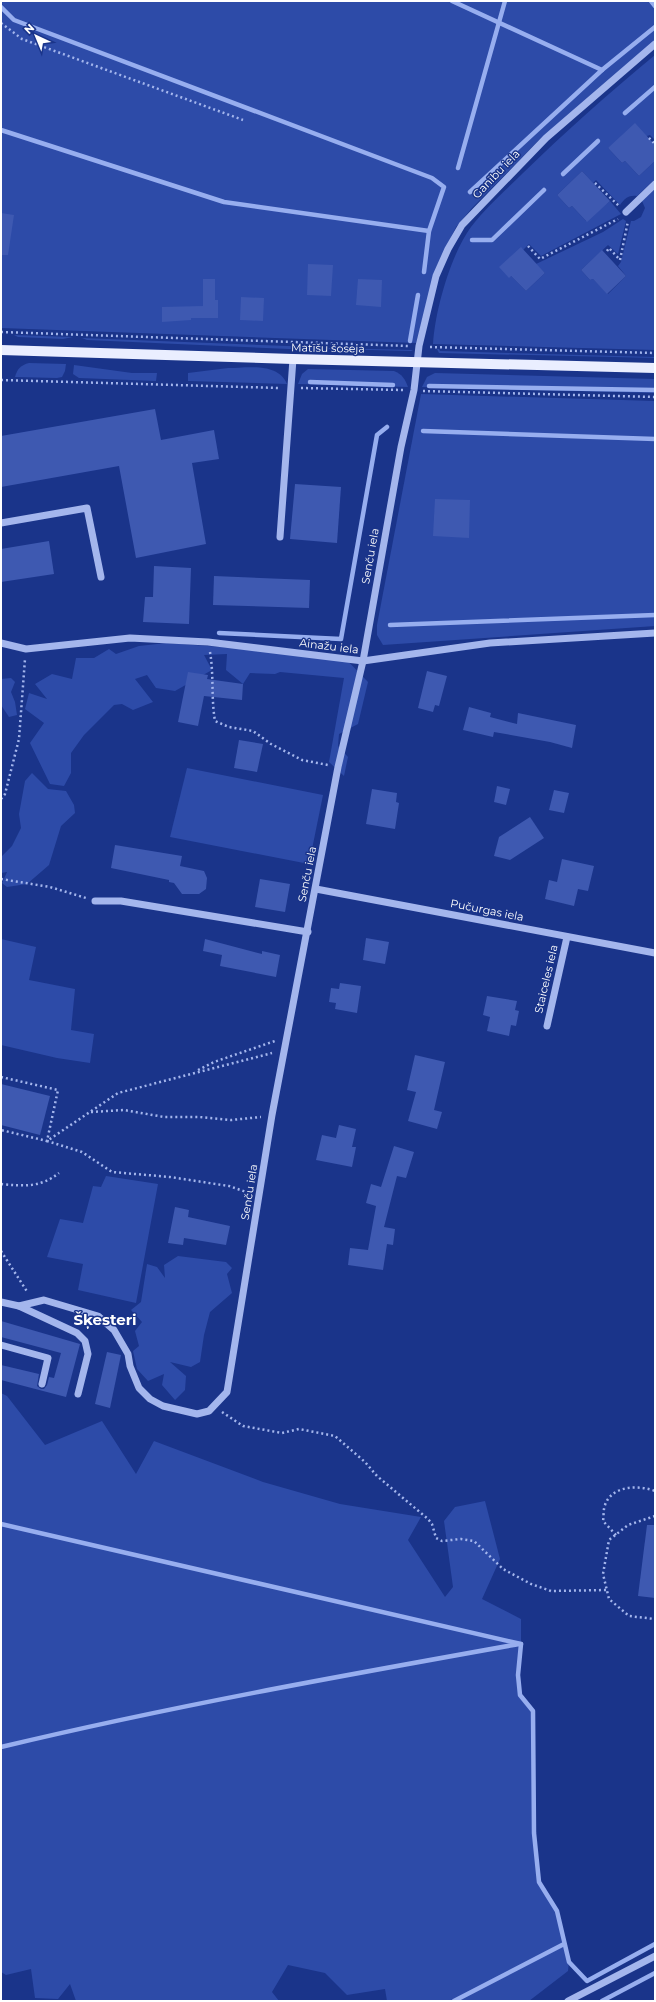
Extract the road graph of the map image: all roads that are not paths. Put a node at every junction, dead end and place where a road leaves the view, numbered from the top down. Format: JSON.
{"nodes":[{"id":1,"x":655,"y":44,"type":"edge"},
{"id":2,"x":655,"y":184,"type":"edge"},
{"id":3,"x":626,"y":212,"type":"road end"},
{"id":4,"x":1,"y":350,"type":"edge"},
{"id":5,"x":293,"y":359,"type":"junction"},
{"id":6,"x":419,"y":361,"type":"junction"},
{"id":7,"x":655,"y":368,"type":"edge"},
{"id":8,"x":1,"y":523,"type":"edge"},
{"id":9,"x":280,"y":537,"type":"dead end"},
{"id":10,"x":101,"y":577,"type":"dead end"},
{"id":11,"x":655,"y":632,"type":"edge"},
{"id":12,"x":1,"y":643,"type":"edge"},
{"id":13,"x":363,"y":661,"type":"junction"},
{"id":14,"x":316,"y":890,"type":"junction"},
{"id":15,"x":95,"y":901,"type":"road end"},
{"id":16,"x":308,"y":932,"type":"junction"},
{"id":17,"x":567,"y":937,"type":"junction"},
{"id":18,"x":655,"y":954,"type":"edge"},
{"id":19,"x":547,"y":1026,"type":"dead end"},
{"id":20,"x":1,"y":1302,"type":"edge"},
{"id":21,"x":19,"y":1306,"type":"junction"},
{"id":22,"x":1,"y":1345,"type":"edge"},
{"id":23,"x":42,"y":1384,"type":"dead end"},
{"id":24,"x":78,"y":1394,"type":"dead end"},
{"id":25,"x":655,"y":1956,"type":"edge"},
{"id":26,"x":568,"y":2001,"type":"edge"}],
"edges":[{"from":1,"to":6,"type":"street","name":"Ganību iela"},
{"from":2,"to":3,"type":"street"},
{"from":4,"to":5,"type":"main road","name":"Matīšu šoseja"},
{"from":5,"to":6,"type":"main road","name":"Matīšu šoseja"},
{"from":5,"to":9,"type":"street"},
{"from":6,"to":7,"type":"main road","name":"Matīšu šoseja"},
{"from":6,"to":13,"type":"street","name":"Senču iela"},
{"from":8,"to":10,"type":"street"},
{"from":11,"to":13,"type":"street","name":"Ainažu iela"},
{"from":12,"to":13,"type":"street","name":"Ainažu iela"},
{"from":13,"to":14,"type":"street","name":"Senču iela"},
{"from":14,"to":16,"type":"street","name":"Senču iela"},
{"from":14,"to":17,"type":"street","name":"Pučurgas iela"},
{"from":15,"to":16,"type":"street"},
{"from":16,"to":21,"type":"street","name":"Senču iela"},
{"from":17,"to":18,"type":"street","name":"Pučurgas iela"},
{"from":17,"to":19,"type":"street","name":"Staiceles iela"},
{"from":20,"to":21,"type":"street"},
{"from":21,"to":24,"type":"street"},
{"from":22,"to":23,"type":"street"},
{"from":25,"to":26,"type":"street"}]}
